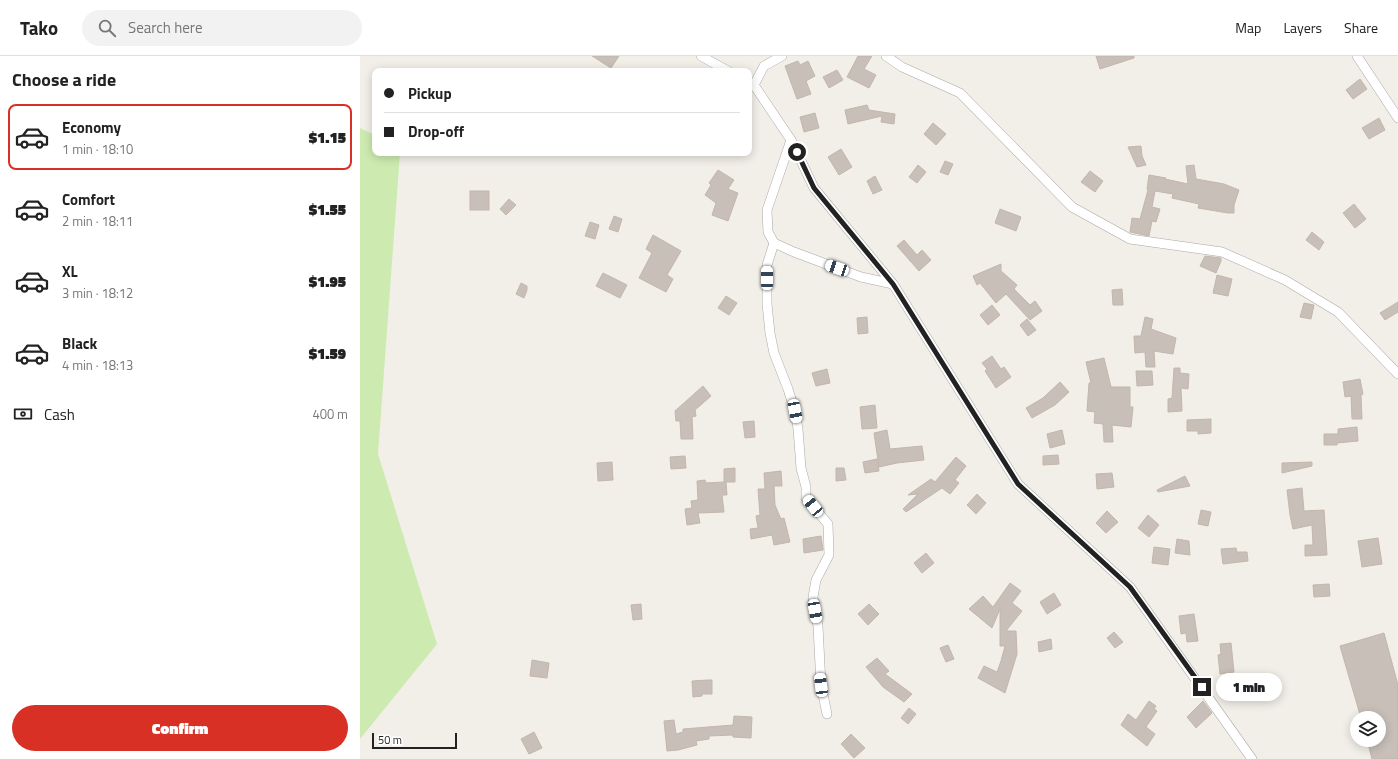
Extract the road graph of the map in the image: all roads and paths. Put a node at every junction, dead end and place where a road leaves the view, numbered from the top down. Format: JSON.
{"nodes":[{"id":1,"x":701,"y":56,"type":"edge"},
{"id":2,"x":782,"y":56,"type":"edge"},
{"id":3,"x":886,"y":56,"type":"edge"},
{"id":4,"x":1357,"y":56,"type":"edge"},
{"id":5,"x":723,"y":68,"type":"edge"},
{"id":6,"x":752,"y":83,"type":"edge"},
{"id":7,"x":752,"y":85,"type":"edge"},
{"id":8,"x":1398,"y":118,"type":"edge"},
{"id":9,"x":791,"y":140,"type":"junction"},
{"id":10,"x":774,"y":243,"type":"junction"},
{"id":11,"x":893,"y":284,"type":"junction"},
{"id":12,"x":1398,"y":374,"type":"edge"},
{"id":13,"x":827,"y":714,"type":"dead end"},
{"id":14,"x":1252,"y":759,"type":"edge"}],
"edges":[{"from":1,"to":5,"type":"street"},
{"from":2,"to":6,"type":"street"},
{"from":3,"to":12,"type":"street"},
{"from":4,"to":8,"type":"street"},
{"from":7,"to":9,"type":"street"},
{"from":9,"to":10,"type":"street"},
{"from":9,"to":11,"type":"street"},
{"from":10,"to":11,"type":"street"},
{"from":10,"to":13,"type":"street"},
{"from":11,"to":14,"type":"street"}]}
